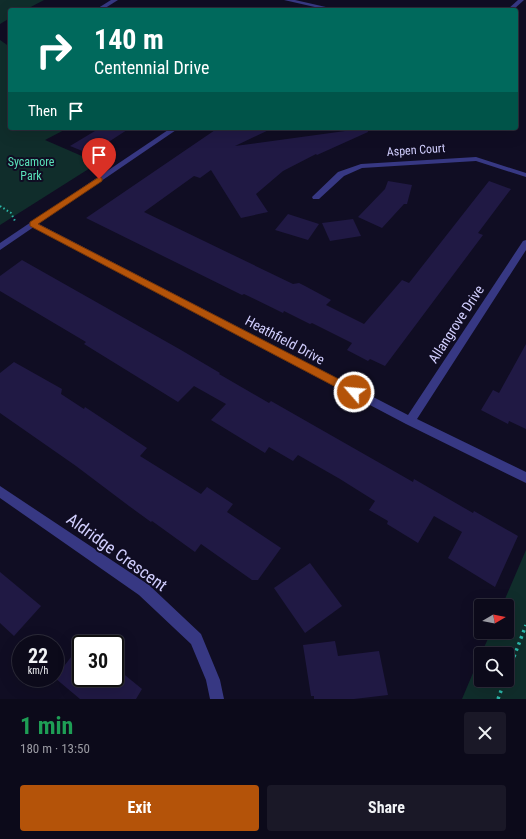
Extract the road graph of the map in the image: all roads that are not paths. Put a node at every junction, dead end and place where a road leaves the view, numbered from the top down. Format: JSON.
{"nodes":[{"id":1,"x":115,"y":0,"type":"edge"},
{"id":2,"x":287,"y":0,"type":"edge"},
{"id":3,"x":521,"y":0,"type":"edge"},
{"id":4,"x":101,"y":8,"type":"edge"},
{"id":5,"x":326,"y":8,"type":"edge"},
{"id":6,"x":512,"y":8,"type":"edge"},
{"id":7,"x":173,"y":130,"type":"edge"},
{"id":8,"x":526,"y":175,"type":"edge"},
{"id":9,"x":316,"y":197,"type":"dead end"},
{"id":10,"x":33,"y":224,"type":"junction"},
{"id":11,"x":526,"y":242,"type":"edge"},
{"id":12,"x":0,"y":246,"type":"edge"},
{"id":13,"x":410,"y":421,"type":"junction"},
{"id":14,"x":526,"y":478,"type":"edge"},
{"id":15,"x":0,"y":491,"type":"edge"},
{"id":16,"x":217,"y":699,"type":"edge"}],
"edges":[{"from":1,"to":4,"type":"street"},
{"from":2,"to":5,"type":"street"},
{"from":3,"to":6,"type":"street"},
{"from":7,"to":10,"type":"street"},
{"from":8,"to":9,"type":"street","name":"Aspen Court"},
{"from":10,"to":12,"type":"street"},
{"from":10,"to":13,"type":"street","name":"Heathfield Drive"},
{"from":11,"to":13,"type":"street","name":"Allangrove Drive"},
{"from":13,"to":14,"type":"street","name":"Heathfield Drive"},
{"from":15,"to":16,"type":"street","name":"Aldridge Crescent"}]}
